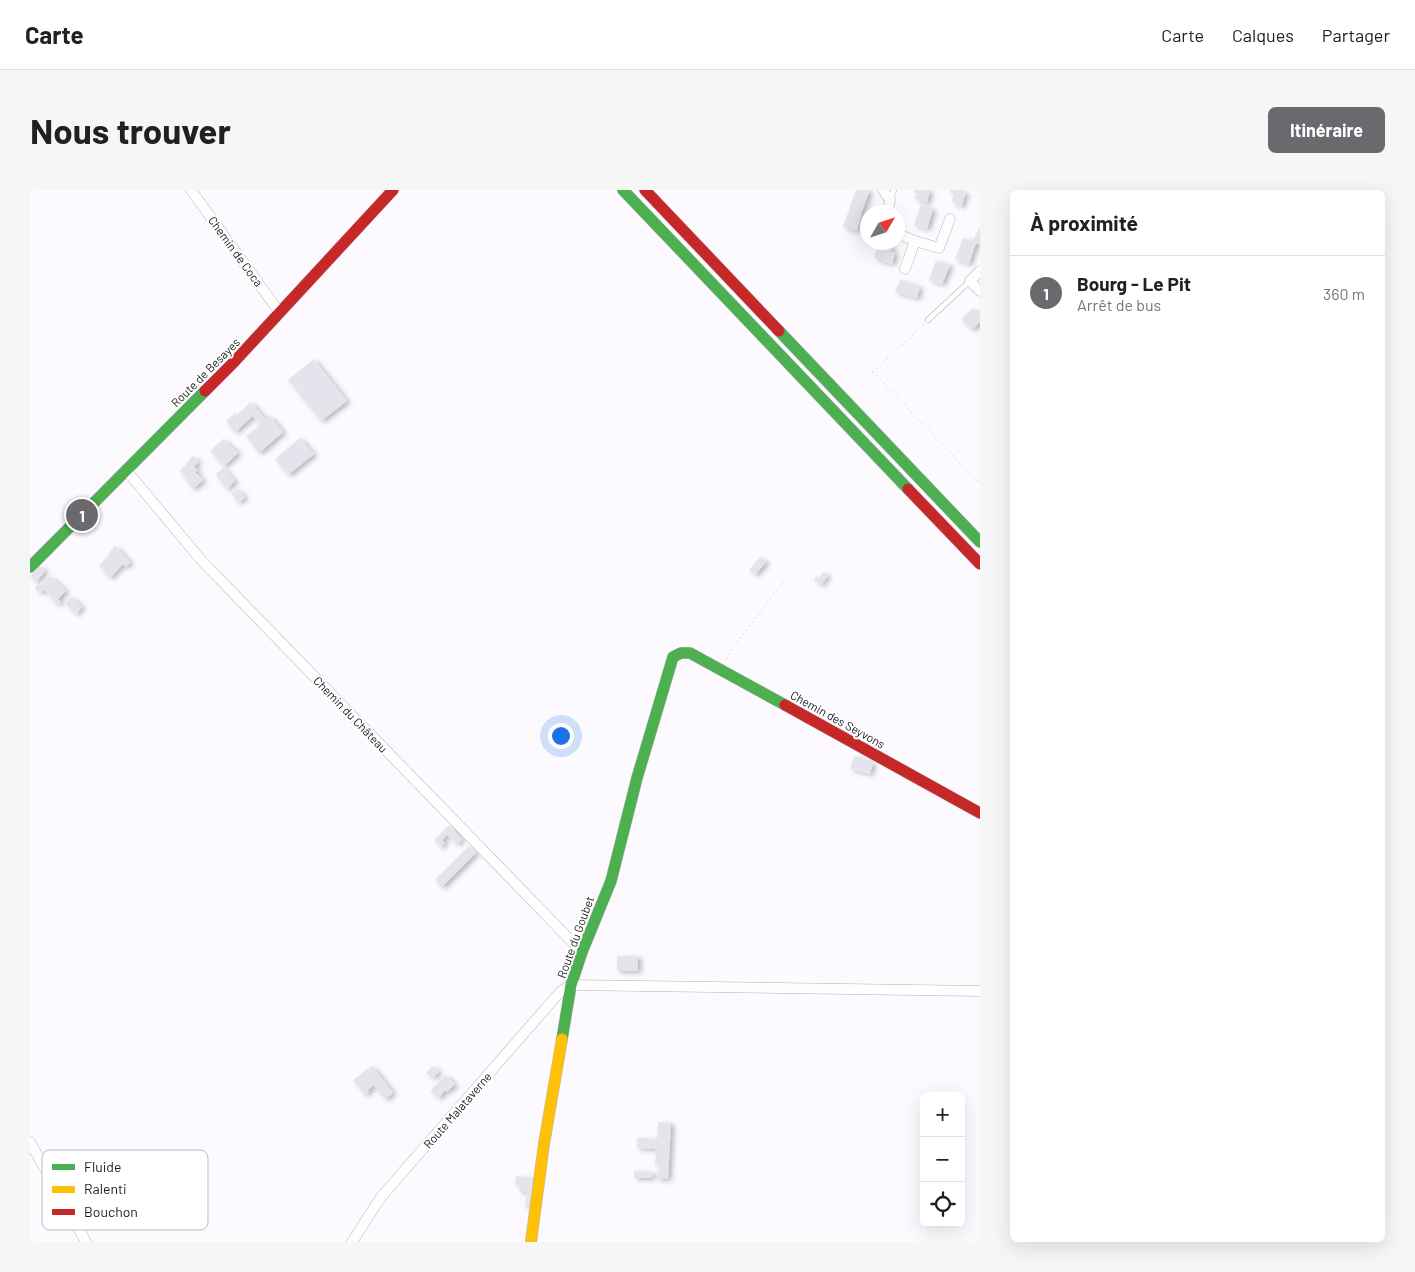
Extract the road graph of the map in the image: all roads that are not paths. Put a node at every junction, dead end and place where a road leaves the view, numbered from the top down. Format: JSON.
{"nodes":[{"id":1,"x":191,"y":190,"type":"edge"},
{"id":2,"x":393,"y":190,"type":"edge"},
{"id":3,"x":623,"y":190,"type":"edge"},
{"id":4,"x":645,"y":190,"type":"edge"},
{"id":5,"x":882,"y":190,"type":"edge"},
{"id":6,"x":894,"y":190,"type":"edge"},
{"id":7,"x":890,"y":200,"type":"junction"},
{"id":8,"x":889,"y":205,"type":"edge"},
{"id":9,"x":950,"y":219,"type":"dead end"},
{"id":10,"x":905,"y":237,"type":"edge"},
{"id":11,"x":915,"y":241,"type":"junction"},
{"id":12,"x":905,"y":269,"type":"dead end"},
{"id":13,"x":980,"y":271,"type":"edge"},
{"id":14,"x":970,"y":281,"type":"junction"},
{"id":15,"x":980,"y":290,"type":"edge"},
{"id":16,"x":280,"y":313,"type":"junction"},
{"id":17,"x":928,"y":320,"type":"road end"},
{"id":18,"x":126,"y":470,"type":"junction"},
{"id":19,"x":980,"y":542,"type":"edge"},
{"id":20,"x":980,"y":564,"type":"edge"},
{"id":21,"x":30,"y":567,"type":"edge"},
{"id":22,"x":681,"y":653,"type":"joint"},
{"id":23,"x":980,"y":813,"type":"edge"},
{"id":24,"x":582,"y":952,"type":"junction"},
{"id":25,"x":571,"y":985,"type":"junction"},
{"id":26,"x":980,"y":991,"type":"edge"},
{"id":27,"x":30,"y":1142,"type":"edge"},
{"id":28,"x":42,"y":1163,"type":"edge"},
{"id":29,"x":79,"y":1230,"type":"edge"},
{"id":30,"x":86,"y":1242,"type":"edge"},
{"id":31,"x":352,"y":1242,"type":"edge"},
{"id":32,"x":531,"y":1242,"type":"edge"}],
"edges":[{"from":1,"to":16,"type":"street","name":"Chemin de Coca"},
{"from":2,"to":16,"type":"main road","name":"Route de Besayes"},
{"from":3,"to":20,"type":"main road"},
{"from":4,"to":19,"type":"main road"},
{"from":5,"to":7,"type":"street"},
{"from":6,"to":7,"type":"lane"},
{"from":7,"to":8,"type":"street"},
{"from":9,"to":11,"type":"street"},
{"from":10,"to":11,"type":"street"},
{"from":11,"to":12,"type":"street"},
{"from":13,"to":14,"type":"street"},
{"from":14,"to":15,"type":"street"},
{"from":14,"to":17,"type":"lane"},
{"from":16,"to":18,"type":"main road","name":"Route de Besayes"},
{"from":18,"to":21,"type":"main road","name":"Route de Besayes"},
{"from":18,"to":24,"type":"street","name":"Chemin du Château"},
{"from":22,"to":23,"type":"main road","name":"Chemin des Seyvons"},
{"from":22,"to":24,"type":"main road","name":"Route du Goubet"},
{"from":24,"to":25,"type":"main road","name":"Route du Goubet"},
{"from":25,"to":26,"type":"street"},
{"from":25,"to":31,"type":"street","name":"Route Malataverne"},
{"from":25,"to":32,"type":"main road","name":"Route du Goubet"},
{"from":27,"to":28,"type":"street"},
{"from":29,"to":30,"type":"street"}]}
